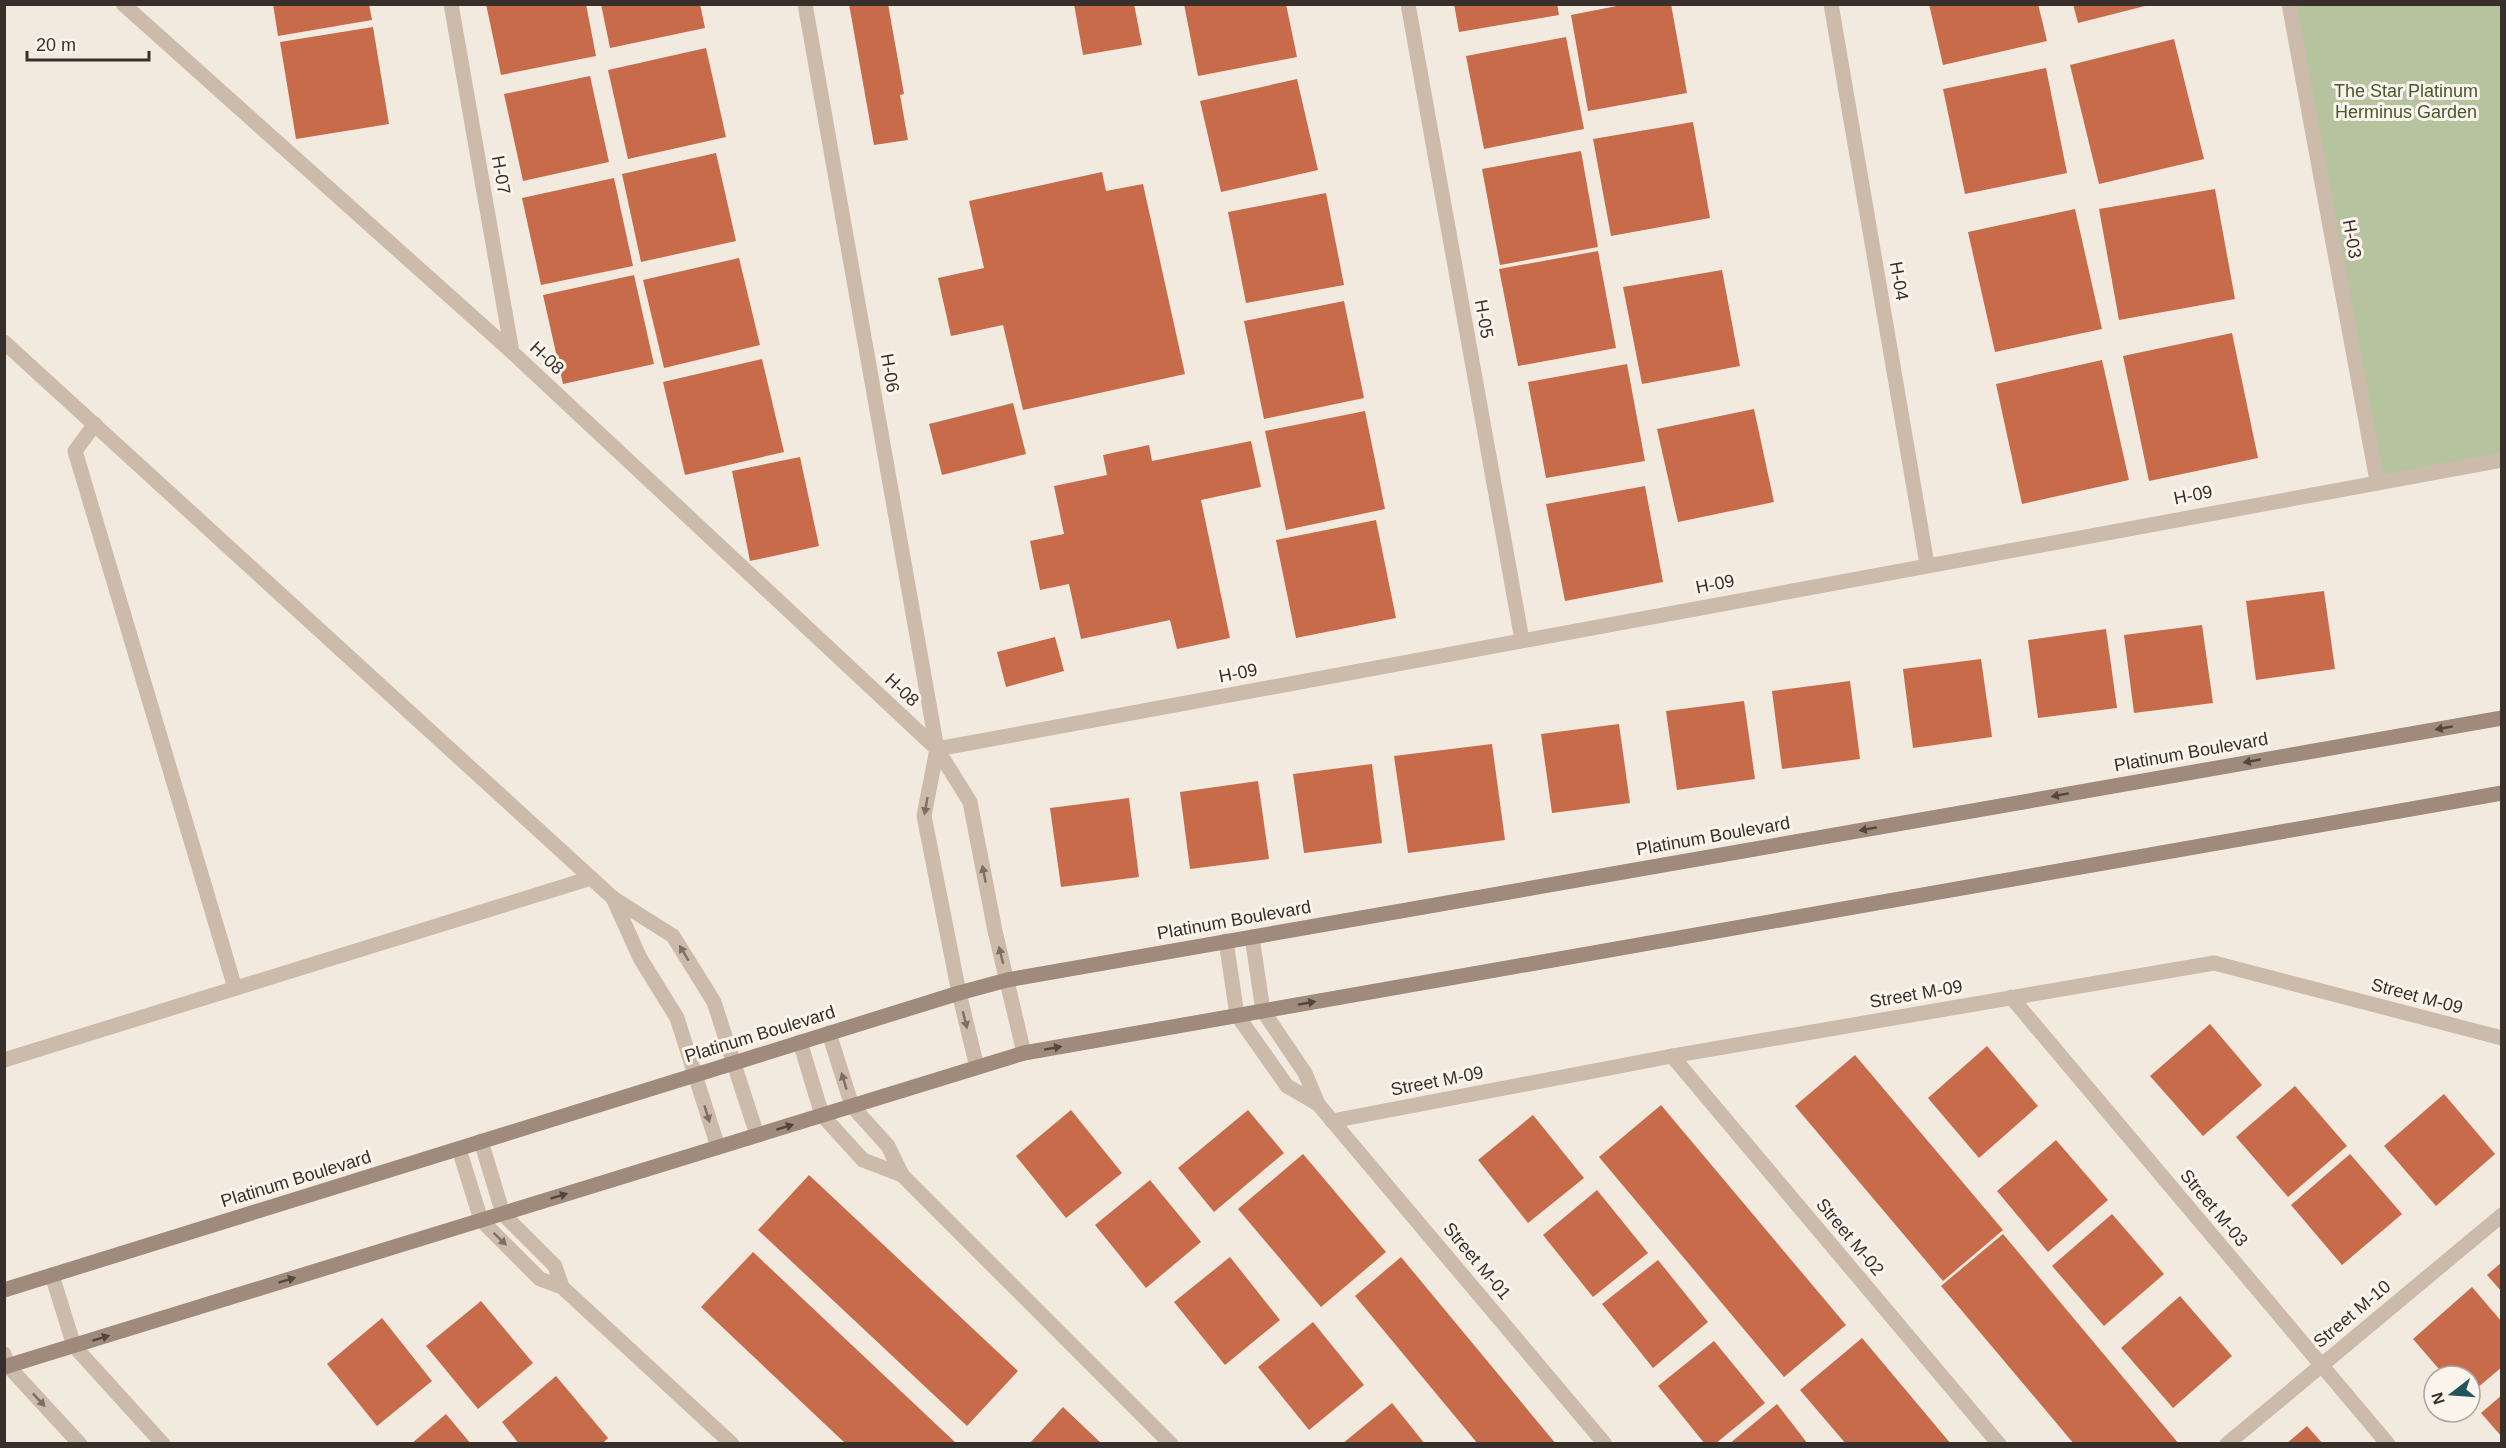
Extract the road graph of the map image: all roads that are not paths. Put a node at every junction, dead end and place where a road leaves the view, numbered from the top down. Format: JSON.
{"nodes":[{"id":1,"x":123,"y":4,"type":"edge"},
{"id":2,"x":451,"y":4,"type":"edge"},
{"id":3,"x":805,"y":4,"type":"edge"},
{"id":4,"x":1408,"y":4,"type":"edge"},
{"id":5,"x":1831,"y":4,"type":"edge"},
{"id":6,"x":2289,"y":4,"type":"edge"},
{"id":7,"x":4,"y":342,"type":"edge"},
{"id":8,"x":512,"y":352,"type":"junction"},
{"id":9,"x":95,"y":424,"type":"junction"},
{"id":10,"x":2502,"y":460,"type":"edge"},
{"id":11,"x":2377,"y":481,"type":"junction"},
{"id":12,"x":1928,"y":564,"type":"junction"},
{"id":13,"x":1522,"y":640,"type":"junction"},
{"id":14,"x":2502,"y":718,"type":"edge"},
{"id":15,"x":937,"y":749,"type":"junction"},
{"id":16,"x":2502,"y":793,"type":"edge"},
{"id":17,"x":591,"y":878,"type":"junction"},
{"id":18,"x":614,"y":898,"type":"junction"},
{"id":19,"x":1252,"y":937,"type":"junction"},
{"id":20,"x":1226,"y":941,"type":"junction"},
{"id":21,"x":1007,"y":980,"type":"junction"},
{"id":22,"x":235,"y":988,"type":"junction"},
{"id":23,"x":959,"y":993,"type":"junction"},
{"id":24,"x":2011,"y":998,"type":"junction"},
{"id":25,"x":1263,"y":1011,"type":"junction"},
{"id":26,"x":1237,"y":1016,"type":"junction"},
{"id":27,"x":829,"y":1033,"type":"junction"},
{"id":28,"x":2502,"y":1038,"type":"edge"},
{"id":29,"x":800,"y":1042,"type":"junction"},
{"id":30,"x":1024,"y":1053,"type":"junction"},
{"id":31,"x":1672,"y":1056,"type":"junction"},
{"id":32,"x":4,"y":1060,"type":"edge"},
{"id":33,"x":735,"y":1063,"type":"junction"},
{"id":34,"x":977,"y":1067,"type":"junction"},
{"id":35,"x":695,"y":1075,"type":"junction"},
{"id":36,"x":1317,"y":1104,"type":"junction"},
{"id":37,"x":852,"y":1106,"type":"junction"},
{"id":38,"x":822,"y":1115,"type":"junction"},
{"id":39,"x":1332,"y":1121,"type":"junction"},
{"id":40,"x":758,"y":1135,"type":"junction"},
{"id":41,"x":481,"y":1142,"type":"junction"},
{"id":42,"x":718,"y":1147,"type":"junction"},
{"id":43,"x":459,"y":1149,"type":"junction"},
{"id":44,"x":902,"y":1175,"type":"junction"},
{"id":45,"x":503,"y":1214,"type":"junction"},
{"id":46,"x":2502,"y":1215,"type":"edge"},
{"id":47,"x":481,"y":1220,"type":"junction"},
{"id":48,"x":52,"y":1275,"type":"junction"},
{"id":49,"x":562,"y":1287,"type":"junction"},
{"id":50,"x":4,"y":1290,"type":"edge"},
{"id":51,"x":74,"y":1346,"type":"junction"},
{"id":52,"x":6,"y":1363,"type":"edge"},
{"id":53,"x":2321,"y":1365,"type":"junction"},
{"id":54,"x":80,"y":1443,"type":"edge"},
{"id":55,"x":163,"y":1443,"type":"edge"},
{"id":56,"x":732,"y":1443,"type":"edge"},
{"id":57,"x":1171,"y":1443,"type":"edge"},
{"id":58,"x":1605,"y":1443,"type":"edge"},
{"id":59,"x":1999,"y":1443,"type":"edge"},
{"id":60,"x":2228,"y":1443,"type":"edge"},
{"id":61,"x":2388,"y":1443,"type":"edge"}],
"edges":[{"from":1,"to":8,"type":"street","name":"H-08"},
{"from":2,"to":8,"type":"street","name":"H-07"},
{"from":3,"to":15,"type":"street","name":"H-06"},
{"from":4,"to":13,"type":"street","name":"H-05"},
{"from":5,"to":12,"type":"street","name":"H-04"},
{"from":6,"to":11,"type":"street","name":"H-03"},
{"from":7,"to":9,"type":"street"},
{"from":8,"to":15,"type":"street","name":"H-08"},
{"from":9,"to":17,"type":"street"},
{"from":9,"to":22,"type":"street"},
{"from":10,"to":11,"type":"street","name":"H-09"},
{"from":11,"to":12,"type":"street","name":"H-09"},
{"from":12,"to":13,"type":"street","name":"H-09"},
{"from":13,"to":15,"type":"street","name":"H-09"},
{"from":14,"to":19,"type":"street","name":"Platinum Boulevard","one_way":true},
{"from":21,"to":15,"type":"street","one_way":true},
{"from":15,"to":23,"type":"street","one_way":true},
{"from":25,"to":16,"type":"street","one_way":true},
{"from":17,"to":18,"type":"street"},
{"from":17,"to":22,"type":"street"},
{"from":33,"to":18,"type":"street","one_way":true},
{"from":18,"to":35,"type":"street"},
{"from":19,"to":20,"type":"street","name":"Platinum Boulevard"},
{"from":19,"to":25,"type":"street"},
{"from":20,"to":21,"type":"street","name":"Platinum Boulevard"},
{"from":20,"to":26,"type":"street"},
{"from":21,"to":23,"type":"street","name":"Platinum Boulevard"},
{"from":21,"to":30,"type":"street"},
{"from":22,"to":32,"type":"street"},
{"from":23,"to":27,"type":"street","name":"Platinum Boulevard"},
{"from":23,"to":34,"type":"street","one_way":true},
{"from":24,"to":28,"type":"street","name":"Street M-09"},
{"from":24,"to":31,"type":"street","name":"Street M-09"},
{"from":24,"to":53,"type":"street","name":"Street M-03"},
{"from":25,"to":26,"type":"street"},
{"from":25,"to":36,"type":"street"},
{"from":30,"to":26,"type":"street","one_way":true},
{"from":26,"to":36,"type":"street"},
{"from":27,"to":29,"type":"street","name":"Platinum Boulevard"},
{"from":37,"to":27,"type":"street","one_way":true},
{"from":29,"to":33,"type":"street","name":"Platinum Boulevard"},
{"from":29,"to":38,"type":"street"},
{"from":30,"to":34,"type":"street"},
{"from":31,"to":39,"type":"street","name":"Street M-09"},
{"from":31,"to":59,"type":"street","name":"Street M-02"},
{"from":33,"to":35,"type":"street","name":"Platinum Boulevard"},
{"from":33,"to":40,"type":"street"},
{"from":34,"to":37,"type":"street"},
{"from":35,"to":41,"type":"street","name":"Platinum Boulevard"},
{"from":35,"to":42,"type":"street","one_way":true},
{"from":36,"to":39,"type":"street","name":"Street M-01"},
{"from":37,"to":38,"type":"street"},
{"from":37,"to":44,"type":"street"},
{"from":40,"to":38,"type":"street","one_way":true},
{"from":38,"to":44,"type":"street"},
{"from":39,"to":58,"type":"street","name":"Street M-01"},
{"from":40,"to":42,"type":"street"},
{"from":41,"to":43,"type":"street","name":"Platinum Boulevard"},
{"from":41,"to":45,"type":"street"},
{"from":45,"to":42,"type":"street","one_way":true},
{"from":43,"to":47,"type":"street"},
{"from":43,"to":48,"type":"street","name":"Platinum Boulevard"},
{"from":44,"to":57,"type":"street"},
{"from":45,"to":47,"type":"street"},
{"from":45,"to":49,"type":"street"},
{"from":46,"to":53,"type":"street","name":"Street M-10"},
{"from":47,"to":49,"type":"street","one_way":true},
{"from":51,"to":47,"type":"street","one_way":true},
{"from":48,"to":50,"type":"street","name":"Platinum Boulevard"},
{"from":48,"to":51,"type":"street"},
{"from":49,"to":56,"type":"street"},
{"from":51,"to":52,"type":"street"},
{"from":51,"to":55,"type":"street"},
{"from":52,"to":54,"type":"street","one_way":true},
{"from":53,"to":60,"type":"street","name":"Street M-10"},
{"from":53,"to":61,"type":"street","name":"Street M-03"}]}
